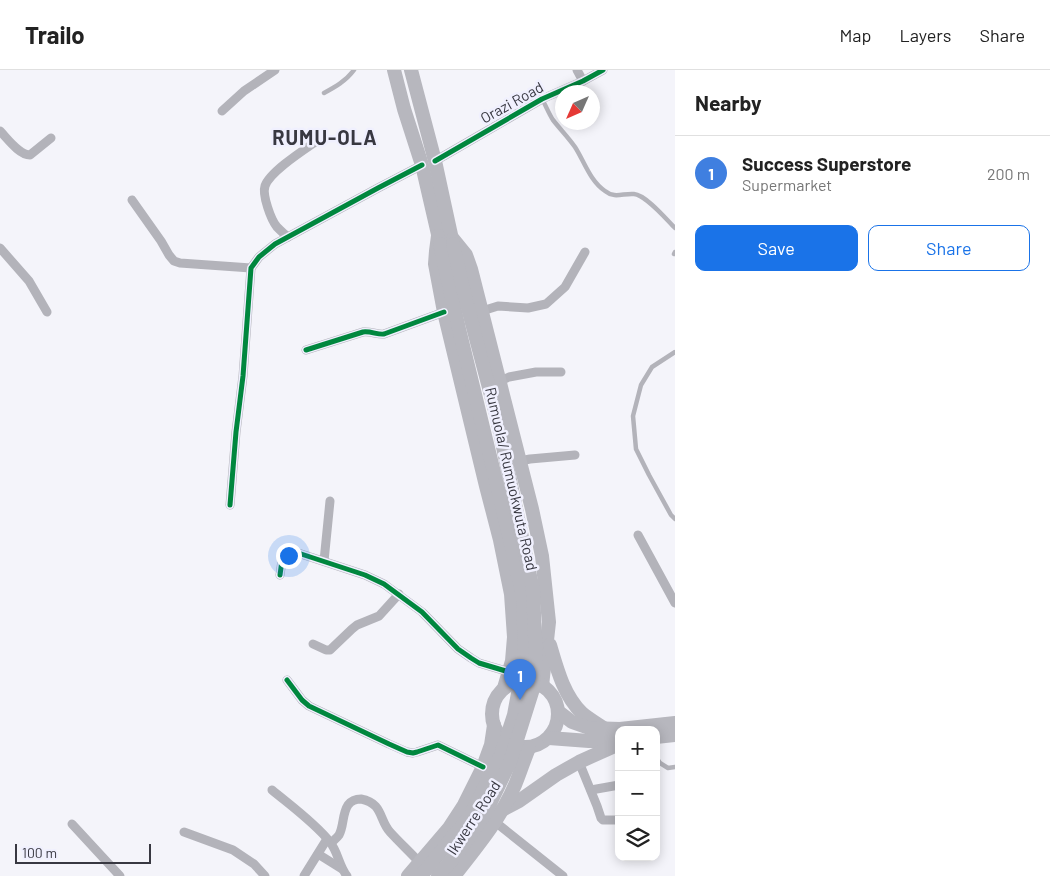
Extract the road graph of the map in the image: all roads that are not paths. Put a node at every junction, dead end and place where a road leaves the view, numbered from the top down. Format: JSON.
{"nodes":[{"id":1,"x":354,"y":70,"type":"edge"},
{"id":2,"x":394,"y":70,"type":"edge"},
{"id":3,"x":410,"y":70,"type":"edge"},
{"id":4,"x":577,"y":70,"type":"edge"},
{"id":5,"x":603,"y":70,"type":"edge"},
{"id":6,"x":269,"y":71,"type":"edge"},
{"id":7,"x":583,"y":81,"type":"junction"},
{"id":8,"x":324,"y":93,"type":"dead end"},
{"id":9,"x":542,"y":100,"type":"junction"},
{"id":10,"x":222,"y":111,"type":"dead end"},
{"id":11,"x":0,"y":131,"type":"edge"},
{"id":12,"x":51,"y":138,"type":"dead end"},
{"id":13,"x":321,"y":138,"type":"dead end"},
{"id":14,"x":428,"y":163,"type":"junction"},
{"id":15,"x":132,"y":200,"type":"dead end"},
{"id":16,"x":675,"y":228,"type":"edge"},
{"id":17,"x":288,"y":237,"type":"junction"},
{"id":18,"x":446,"y":241,"type":"junction"},
{"id":19,"x":0,"y":248,"type":"edge"},
{"id":20,"x":585,"y":252,"type":"dead end"},
{"id":21,"x":251,"y":268,"type":"junction"},
{"id":22,"x":482,"y":311,"type":"junction"},
{"id":23,"x":47,"y":312,"type":"dead end"},
{"id":24,"x":444,"y":312,"type":"junction"},
{"id":25,"x":306,"y":350,"type":"dead end"},
{"id":26,"x":675,"y":352,"type":"edge"},
{"id":27,"x":561,"y":372,"type":"dead end"},
{"id":28,"x":500,"y":381,"type":"junction"},
{"id":29,"x":575,"y":455,"type":"dead end"},
{"id":30,"x":520,"y":461,"type":"junction"},
{"id":31,"x":330,"y":500,"type":"dead end"},
{"id":32,"x":230,"y":505,"type":"dead end"},
{"id":33,"x":675,"y":519,"type":"edge"},
{"id":34,"x":638,"y":535,"type":"dead end"},
{"id":35,"x":324,"y":561,"type":"junction"},
{"id":36,"x":280,"y":575,"type":"dead end"},
{"id":37,"x":399,"y":594,"type":"junction"},
{"id":38,"x":675,"y":603,"type":"edge"},
{"id":39,"x":548,"y":639,"type":"junction"},
{"id":40,"x":313,"y":644,"type":"dead end"},
{"id":41,"x":509,"y":672,"type":"junction"},
{"id":42,"x":287,"y":680,"type":"dead end"},
{"id":43,"x":542,"y":686,"type":"junction"},
{"id":44,"x":504,"y":688,"type":"junction"},
{"id":45,"x":558,"y":712,"type":"junction"},
{"id":46,"x":675,"y":724,"type":"edge"},
{"id":47,"x":494,"y":725,"type":"junction"},
{"id":48,"x":606,"y":729,"type":"junction"},
{"id":49,"x":675,"y":734,"type":"edge"},
{"id":50,"x":660,"y":736,"type":"edge"},
{"id":51,"x":549,"y":738,"type":"junction"},
{"id":52,"x":615,"y":743,"type":"edge"},
{"id":53,"x":615,"y":745,"type":"edge"},
{"id":54,"x":529,"y":748,"type":"junction"},
{"id":55,"x":579,"y":762,"type":"junction"},
{"id":56,"x":660,"y":763,"type":"edge"},
{"id":57,"x":483,"y":767,"type":"junction"},
{"id":58,"x":675,"y":767,"type":"edge"},
{"id":59,"x":615,"y":786,"type":"edge"},
{"id":60,"x":272,"y":790,"type":"dead end"},
{"id":61,"x":591,"y":790,"type":"junction"},
{"id":62,"x":498,"y":816,"type":"junction"},
{"id":63,"x":615,"y":820,"type":"edge"},
{"id":64,"x":72,"y":824,"type":"dead end"},
{"id":65,"x":184,"y":832,"type":"dead end"},
{"id":66,"x":329,"y":841,"type":"junction"},
{"id":67,"x":318,"y":854,"type":"junction"},
{"id":68,"x":420,"y":869,"type":"edge"},
{"id":69,"x":344,"y":872,"type":"edge"},
{"id":70,"x":120,"y":876,"type":"edge"},
{"id":71,"x":266,"y":876,"type":"edge"},
{"id":72,"x":304,"y":876,"type":"edge"},
{"id":73,"x":408,"y":876,"type":"edge"},
{"id":74,"x":438,"y":876,"type":"edge"},
{"id":75,"x":454,"y":876,"type":"edge"},
{"id":76,"x":563,"y":876,"type":"edge"}],
"edges":[{"from":1,"to":8,"type":"lane"},
{"from":2,"to":14,"type":"main road","name":"Rumuola/ Rumuokwuta Road"},
{"from":3,"to":14,"type":"main road","name":"Rumuola/ Rumuokwuta Road"},
{"from":4,"to":7,"type":"street"},
{"from":5,"to":7,"type":"street","name":"Orazi Road"},
{"from":6,"to":10,"type":"street"},
{"from":7,"to":9,"type":"street","name":"Orazi Road"},
{"from":9,"to":14,"type":"street","name":"Orazi Road"},
{"from":9,"to":16,"type":"lane"},
{"from":11,"to":12,"type":"street"},
{"from":13,"to":17,"type":"street"},
{"from":14,"to":17,"type":"street","name":"Orazi Road"},
{"from":14,"to":18,"type":"main road","name":"Rumuola/ Rumuokwuta Road"},
{"from":15,"to":21,"type":"street"},
{"from":17,"to":21,"type":"street","name":"Orazi Road"},
{"from":18,"to":22,"type":"main road"},
{"from":18,"to":24,"type":"main road"},
{"from":18,"to":68,"type":"main road","name":"Rumuola/ Rumuokwuta Road","bridge":true},
{"from":18,"to":74,"type":"main road","name":"Rumuola/ Rumuokwuta Road","bridge":true},
{"from":19,"to":23,"type":"street"},
{"from":20,"to":22,"type":"street"},
{"from":21,"to":32,"type":"street"},
{"from":22,"to":28,"type":"main road"},
{"from":24,"to":25,"type":"street"},
{"from":24,"to":41,"type":"main road"},
{"from":26,"to":33,"type":"lane"},
{"from":27,"to":28,"type":"street"},
{"from":28,"to":30,"type":"main road"},
{"from":29,"to":30,"type":"street"},
{"from":30,"to":39,"type":"main road"},
{"from":31,"to":35,"type":"street"},
{"from":34,"to":38,"type":"street"},
{"from":35,"to":36,"type":"street"},
{"from":35,"to":37,"type":"street"},
{"from":37,"to":40,"type":"street"},
{"from":37,"to":41,"type":"street"},
{"from":39,"to":43,"type":"main road"},
{"from":39,"to":48,"type":"main road"},
{"from":41,"to":44,"type":"main road"},
{"from":42,"to":57,"type":"street"},
{"from":43,"to":44,"type":"main road"},
{"from":43,"to":45,"type":"main road"},
{"from":44,"to":47,"type":"main road"},
{"from":45,"to":48,"type":"main road"},
{"from":45,"to":51,"type":"main road"},
{"from":46,"to":48,"type":"main road"},
{"from":47,"to":54,"type":"main road"},
{"from":47,"to":57,"type":"main road","name":"Ikwerre Road"},
{"from":49,"to":50,"type":"main road"},
{"from":51,"to":52,"type":"main road"},
{"from":51,"to":54,"type":"main road"},
{"from":53,"to":55,"type":"main road"},
{"from":54,"to":62,"type":"main road","name":"Ikwerre Road"},
{"from":55,"to":61,"type":"street"},
{"from":55,"to":62,"type":"main road"},
{"from":56,"to":58,"type":"lane"},
{"from":57,"to":68,"type":"main road","name":"Ikwerre Road"},
{"from":59,"to":61,"type":"street"},
{"from":60,"to":66,"type":"street"},
{"from":61,"to":63,"type":"street"},
{"from":62,"to":75,"type":"main road","name":"Ikwerre Road"},
{"from":62,"to":76,"type":"street"},
{"from":64,"to":70,"type":"street"},
{"from":65,"to":71,"type":"street"},
{"from":66,"to":67,"type":"street"},
{"from":66,"to":68,"type":"street"},
{"from":66,"to":69,"type":"street"},
{"from":67,"to":69,"type":"street"},
{"from":67,"to":72,"type":"street"},
{"from":68,"to":73,"type":"main road","name":"Ikwerre Road"}]}
